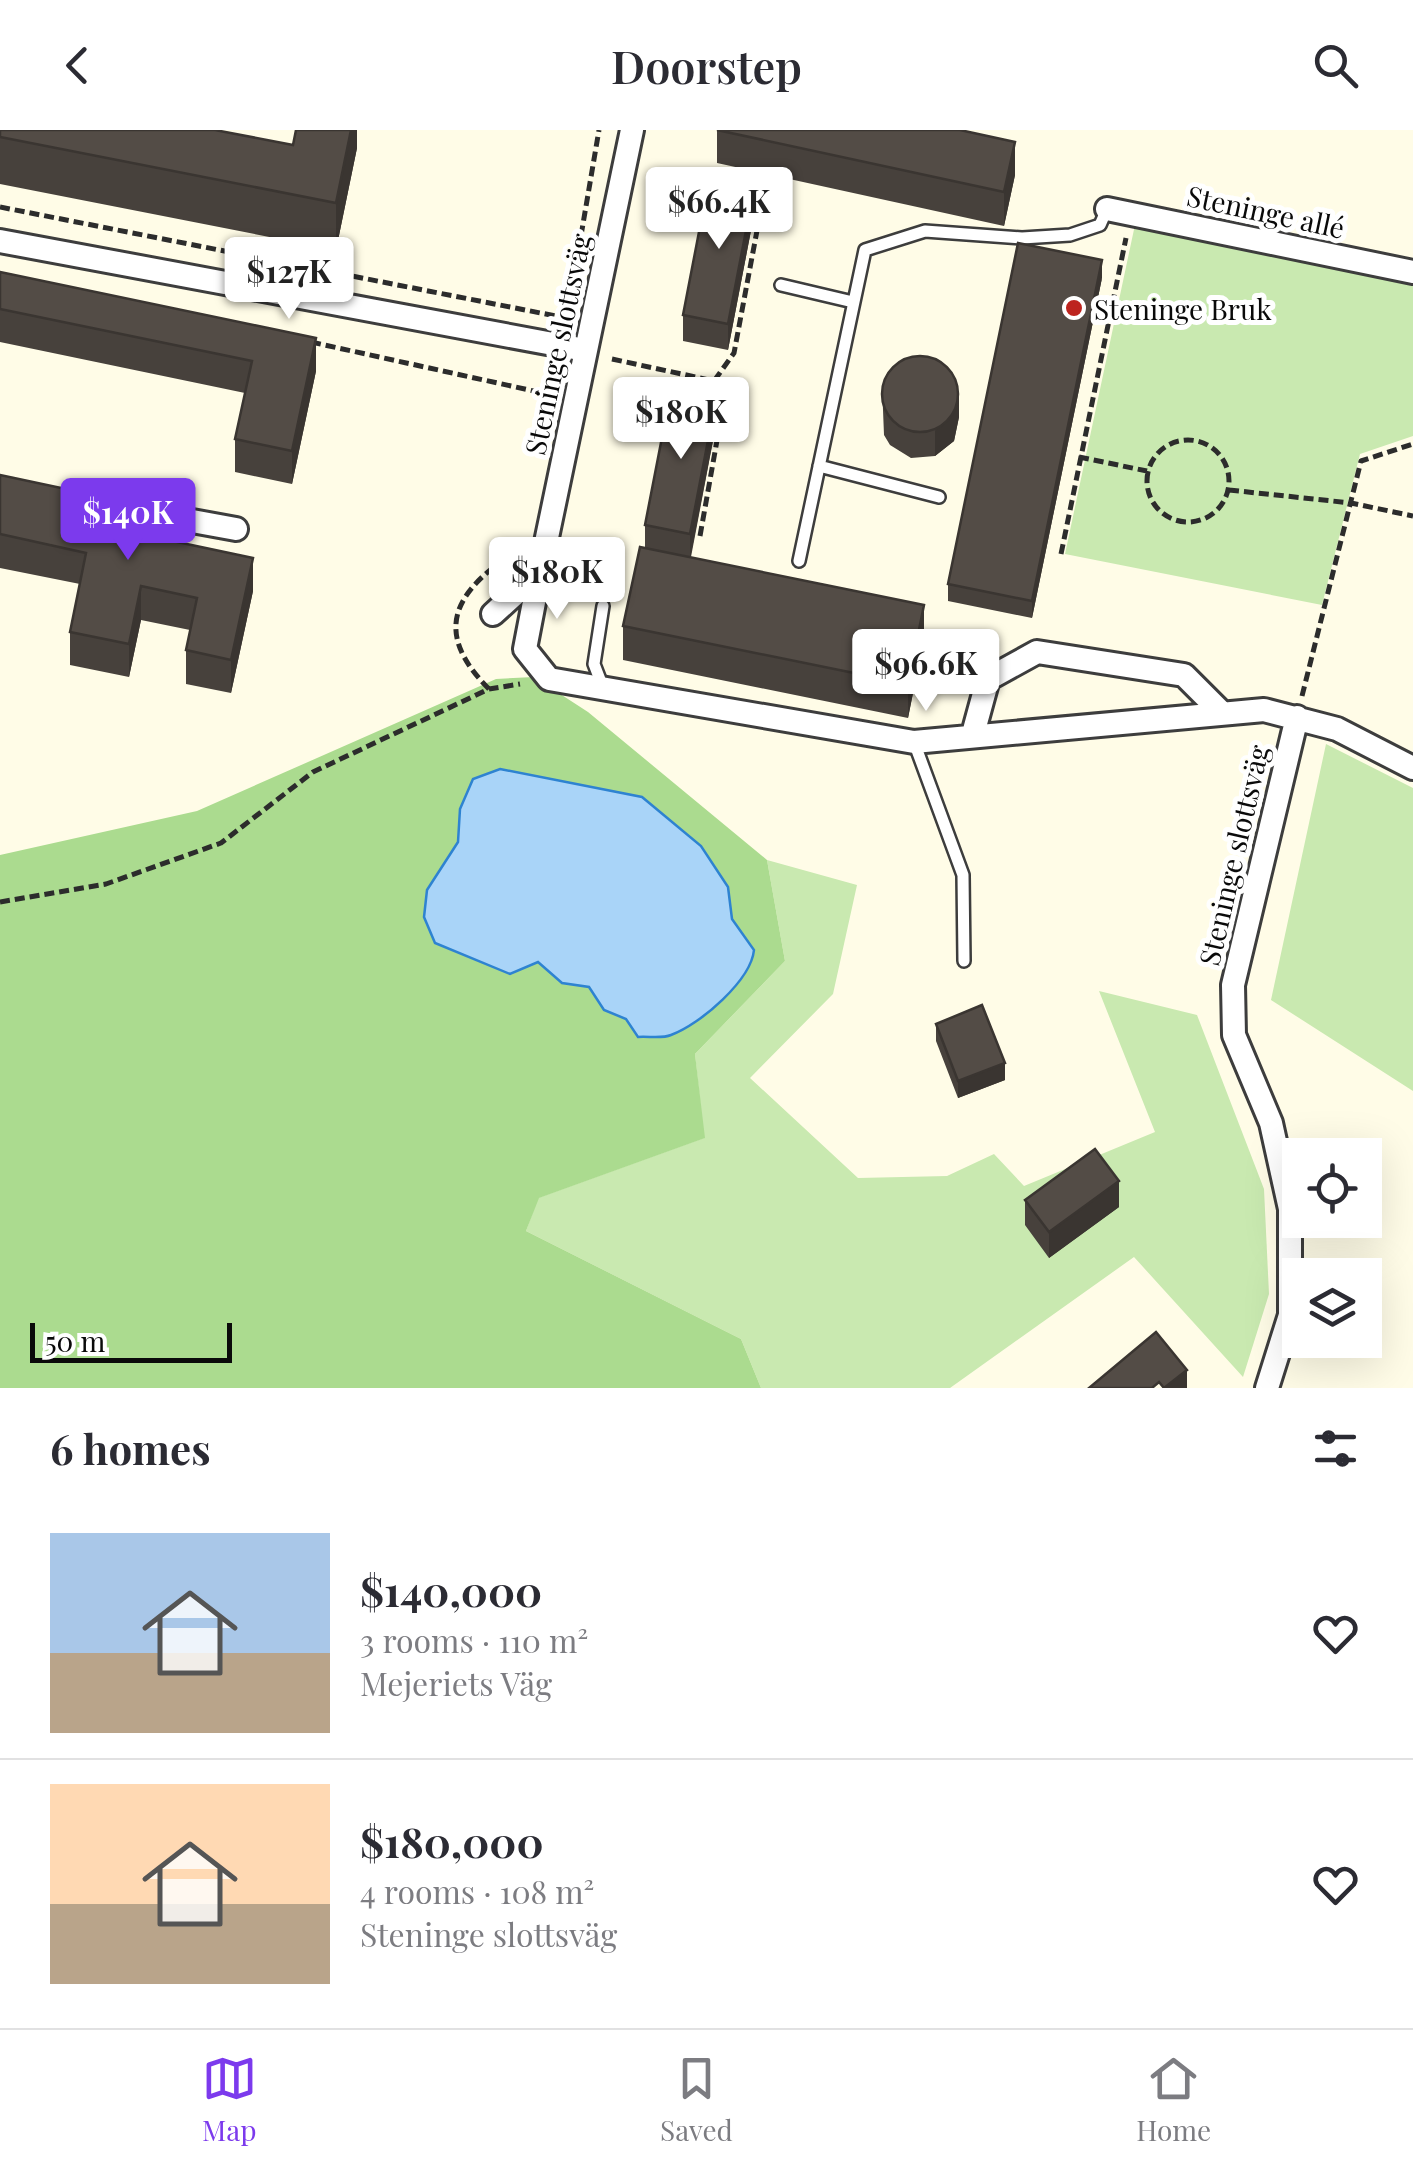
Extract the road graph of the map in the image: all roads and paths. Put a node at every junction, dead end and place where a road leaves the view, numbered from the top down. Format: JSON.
{"nodes":[{"id":1,"x":599,"y":130,"type":"edge"},
{"id":2,"x":632,"y":130,"type":"edge"},
{"id":3,"x":0,"y":207,"type":"edge"},
{"id":4,"x":1107,"y":208,"type":"joint"},
{"id":5,"x":1131,"y":214,"type":"junction"},
{"id":6,"x":758,"y":220,"type":"dead end"},
{"id":7,"x":0,"y":241,"type":"edge"},
{"id":8,"x":1413,"y":272,"type":"edge"},
{"id":9,"x":574,"y":276,"type":"dead end"},
{"id":10,"x":781,"y":285,"type":"dead end"},
{"id":11,"x":853,"y":302,"type":"junction"},
{"id":12,"x":569,"y":306,"type":"dead end"},
{"id":13,"x":566,"y":318,"type":"junction"},
{"id":14,"x":305,"y":341,"type":"edge"},
{"id":15,"x":574,"y":349,"type":"junction"},
{"id":16,"x":612,"y":359,"type":"dead end"},
{"id":17,"x":714,"y":381,"type":"junction"},
{"id":18,"x":552,"y":394,"type":"junction"},
{"id":19,"x":549,"y":414,"type":"dead end"},
{"id":20,"x":1413,"y":444,"type":"edge"},
{"id":21,"x":1079,"y":457,"type":"junction"},
{"id":22,"x":819,"y":466,"type":"junction"},
{"id":23,"x":1148,"y":471,"type":"junction"},
{"id":24,"x":1229,"y":490,"type":"junction"},
{"id":25,"x":939,"y":497,"type":"dead end"},
{"id":26,"x":1351,"y":503,"type":"junction"},
{"id":27,"x":98,"y":504,"type":"edge"},
{"id":28,"x":1413,"y":516,"type":"edge"},
{"id":29,"x":236,"y":528,"type":"dead end"},
{"id":30,"x":700,"y":536,"type":"dead end"},
{"id":31,"x":523,"y":547,"type":"dead end"},
{"id":32,"x":1061,"y":554,"type":"dead end"},
{"id":33,"x":799,"y":562,"type":"dead end"},
{"id":34,"x":540,"y":571,"type":"junction"},
{"id":35,"x":603,"y":606,"type":"dead end"},
{"id":36,"x":493,"y":614,"type":"dead end"},
{"id":37,"x":549,"y":679,"type":"junction"},
{"id":38,"x":488,"y":689,"type":"junction"},
{"id":39,"x":604,"y":690,"type":"junction"},
{"id":40,"x":1222,"y":712,"type":"junction"},
{"id":41,"x":1297,"y":717,"type":"junction"},
{"id":42,"x":973,"y":734,"type":"junction"},
{"id":43,"x":914,"y":742,"type":"junction"},
{"id":44,"x":1413,"y":768,"type":"edge"},
{"id":45,"x":0,"y":902,"type":"edge"},
{"id":46,"x":964,"y":961,"type":"dead end"},
{"id":47,"x":1267,"y":1388,"type":"edge"}],
"edges":[{"from":1,"to":9,"type":"path"},
{"from":2,"to":15,"type":"street","name":"Steninge slottsväg"},
{"from":3,"to":13,"type":"path"},
{"from":4,"to":5,"type":"street","name":"Steninge allé"},
{"from":4,"to":11,"type":"lane"},
{"from":5,"to":8,"type":"street","name":"Steninge allé"},
{"from":5,"to":21,"type":"path"},
{"from":6,"to":17,"type":"path"},
{"from":7,"to":15,"type":"street"},
{"from":10,"to":11,"type":"lane"},
{"from":11,"to":22,"type":"lane"},
{"from":12,"to":13,"type":"path"},
{"from":13,"to":15,"type":"path"},
{"from":14,"to":18,"type":"path"},
{"from":15,"to":18,"type":"path"},
{"from":15,"to":34,"type":"street","name":"Steninge slottsväg"},
{"from":16,"to":17,"type":"path"},
{"from":17,"to":30,"type":"path"},
{"from":18,"to":19,"type":"path"},
{"from":20,"to":26,"type":"path"},
{"from":21,"to":23,"type":"path"},
{"from":21,"to":32,"type":"path"},
{"from":22,"to":25,"type":"lane"},
{"from":22,"to":33,"type":"lane"},
{"from":23,"to":24,"type":"path"},
{"from":23,"to":24,"type":"path"},
{"from":24,"to":26,"type":"path"},
{"from":26,"to":28,"type":"path"},
{"from":26,"to":41,"type":"path"},
{"from":27,"to":29,"type":"street"},
{"from":31,"to":38,"type":"path"},
{"from":34,"to":36,"type":"street"},
{"from":34,"to":37,"type":"street","name":"Steninge slottsväg"},
{"from":35,"to":39,"type":"lane"},
{"from":37,"to":38,"type":"path"},
{"from":37,"to":39,"type":"street","name":"Steninge slottsväg"},
{"from":38,"to":45,"type":"path"},
{"from":39,"to":43,"type":"street","name":"Steninge slottsväg"},
{"from":40,"to":41,"type":"street","name":"Steninge slottsväg"},
{"from":40,"to":42,"type":"street","name":"Steninge slottsväg"},
{"from":40,"to":42,"type":"street"},
{"from":41,"to":44,"type":"street"},
{"from":41,"to":47,"type":"street","name":"Steninge slottsväg"},
{"from":42,"to":43,"type":"street","name":"Steninge slottsväg"},
{"from":43,"to":46,"type":"lane"}]}
